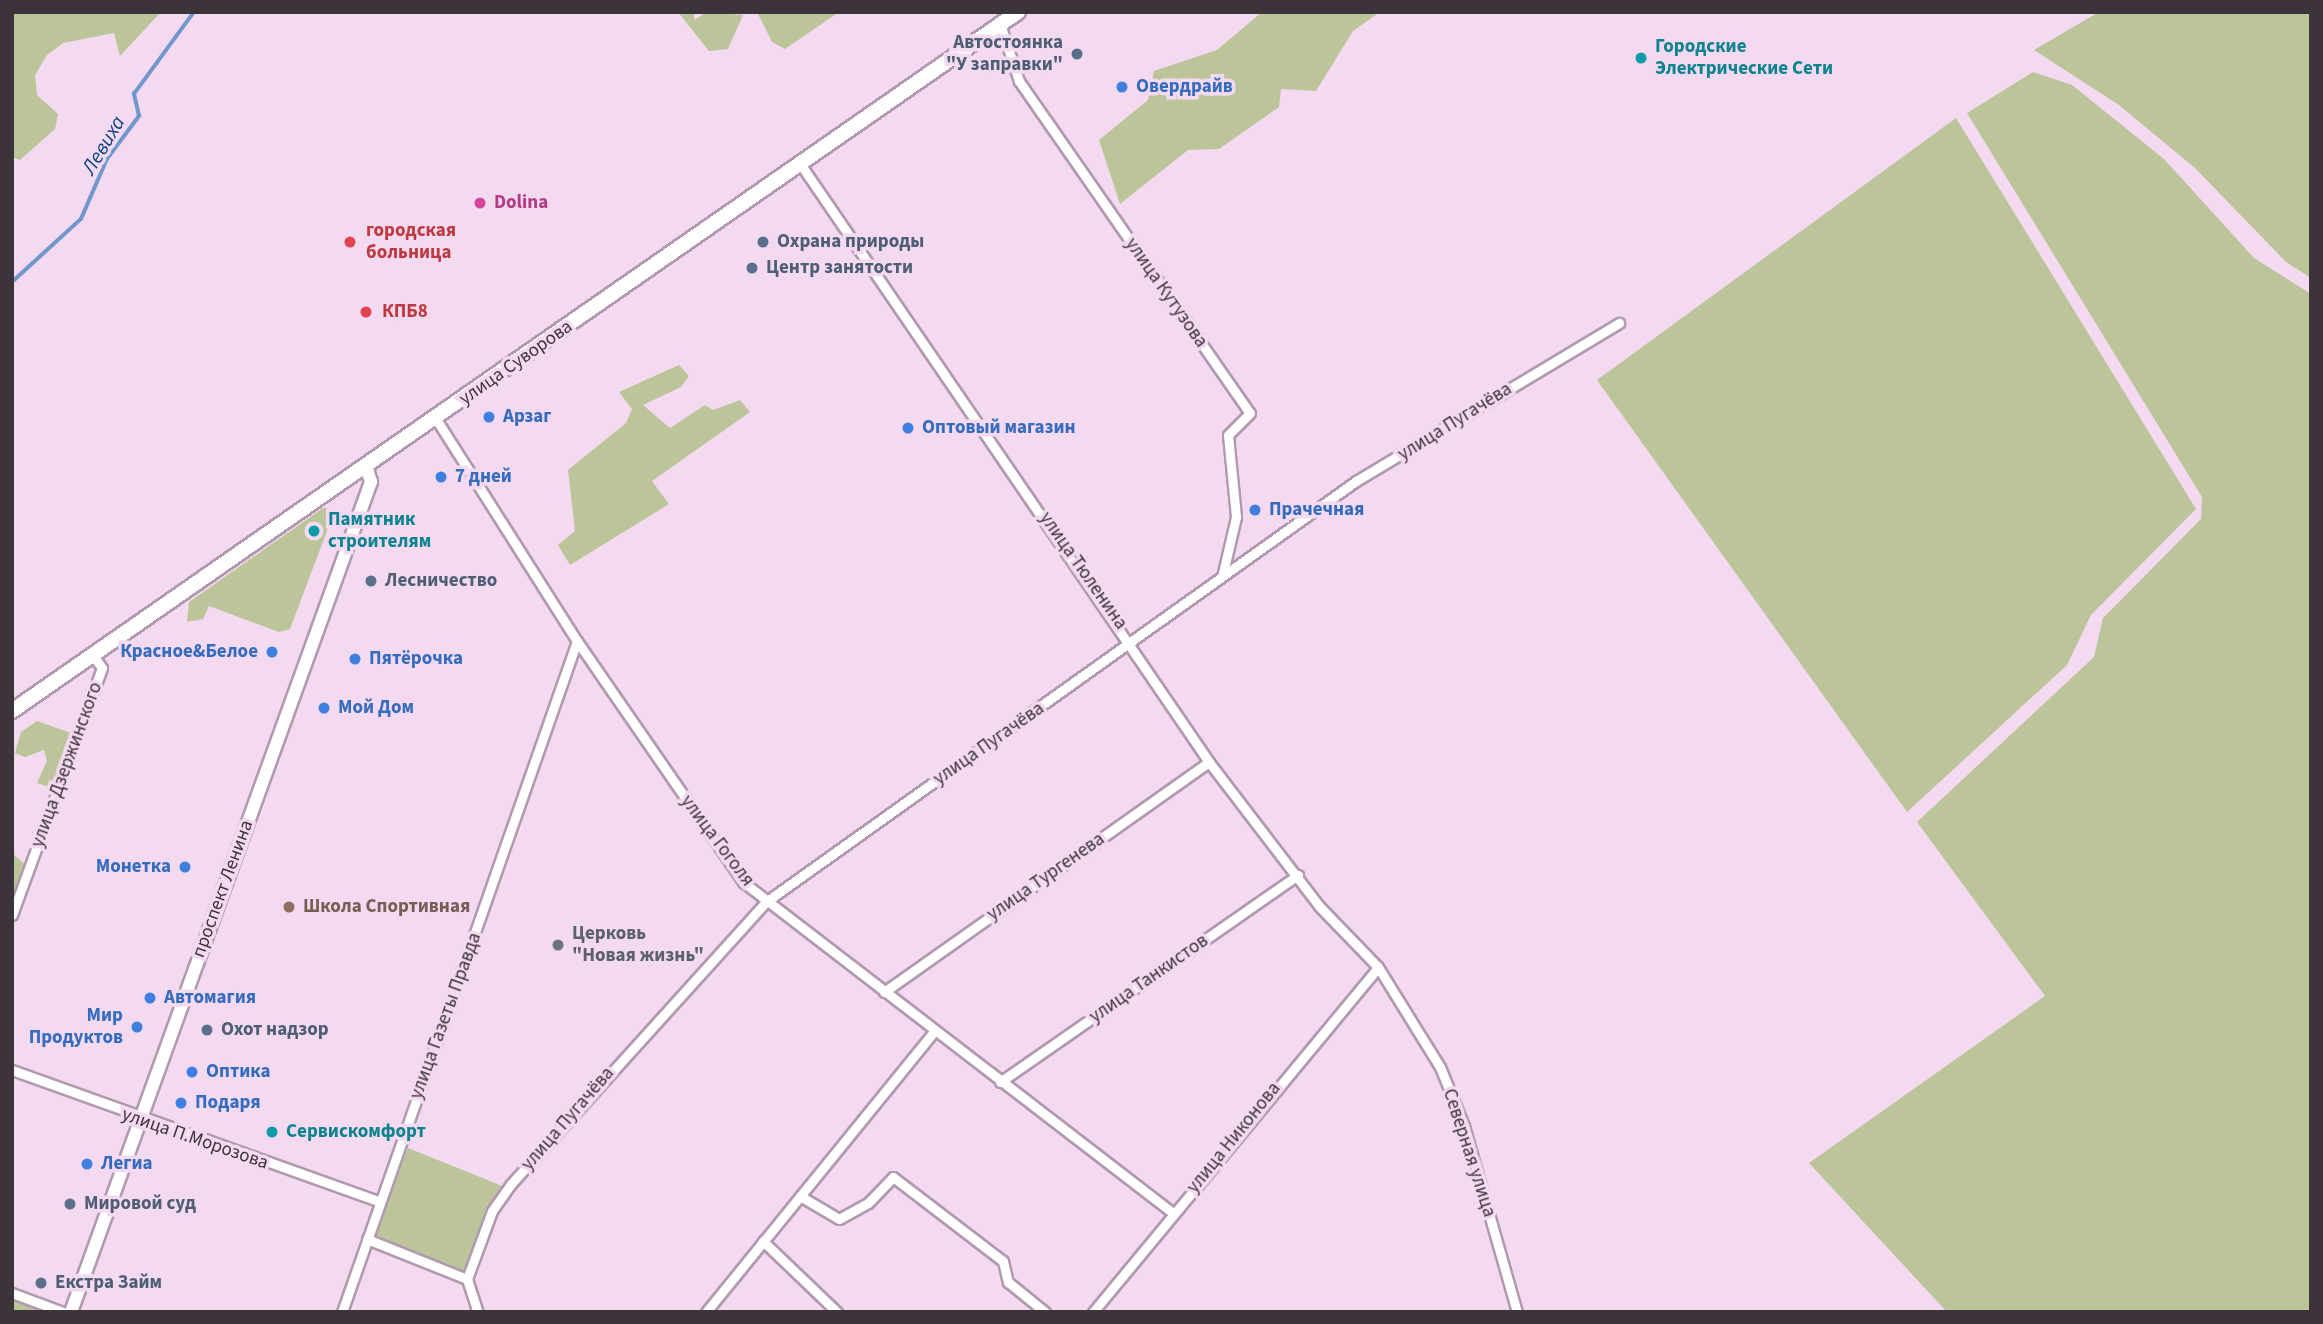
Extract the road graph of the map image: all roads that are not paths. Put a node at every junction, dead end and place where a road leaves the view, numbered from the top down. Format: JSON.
{"nodes":[{"id":1,"x":1018,"y":12,"type":"edge"},
{"id":2,"x":1000,"y":24,"type":"junction"},
{"id":3,"x":801,"y":165,"type":"junction"},
{"id":4,"x":1619,"y":323,"type":"dead end"},
{"id":5,"x":436,"y":419,"type":"junction"},
{"id":6,"x":366,"y":466,"type":"junction"},
{"id":7,"x":1223,"y":573,"type":"junction"},
{"id":8,"x":577,"y":641,"type":"junction"},
{"id":9,"x":1132,"y":642,"type":"junction"},
{"id":10,"x":93,"y":655,"type":"junction"},
{"id":11,"x":12,"y":711,"type":"edge"},
{"id":12,"x":1209,"y":762,"type":"junction"},
{"id":13,"x":1298,"y":875,"type":"junction"},
{"id":14,"x":767,"y":901,"type":"junction"},
{"id":15,"x":12,"y":915,"type":"edge"},
{"id":16,"x":1378,"y":967,"type":"junction"},
{"id":17,"x":884,"y":992,"type":"junction"},
{"id":18,"x":934,"y":1031,"type":"junction"},
{"id":19,"x":12,"y":1070,"type":"edge"},
{"id":20,"x":1000,"y":1082,"type":"junction"},
{"id":21,"x":140,"y":1120,"type":"junction"},
{"id":22,"x":800,"y":1196,"type":"junction"},
{"id":23,"x":380,"y":1202,"type":"junction"},
{"id":24,"x":1173,"y":1213,"type":"junction"},
{"id":25,"x":367,"y":1239,"type":"junction"},
{"id":26,"x":763,"y":1241,"type":"junction"},
{"id":27,"x":467,"y":1279,"type":"junction"},
{"id":28,"x":12,"y":1293,"type":"edge"},
{"id":29,"x":63,"y":1312,"type":"edge"},
{"id":30,"x":71,"y":1312,"type":"edge"},
{"id":31,"x":342,"y":1312,"type":"edge"},
{"id":32,"x":478,"y":1312,"type":"edge"},
{"id":33,"x":706,"y":1312,"type":"edge"},
{"id":34,"x":837,"y":1312,"type":"edge"},
{"id":35,"x":1045,"y":1312,"type":"edge"},
{"id":36,"x":1093,"y":1312,"type":"edge"},
{"id":37,"x":1517,"y":1312,"type":"edge"}],
"edges":[{"from":1,"to":2,"type":"main road","name":"улица Суворова"},
{"from":2,"to":3,"type":"main road","name":"улица Суворова"},
{"from":2,"to":7,"type":"street","name":"улица Кутузова"},
{"from":3,"to":5,"type":"main road","name":"улица Суворова"},
{"from":3,"to":9,"type":"street","name":"улица Тюленина"},
{"from":4,"to":7,"type":"street","name":"улица Пугачёва"},
{"from":5,"to":6,"type":"main road","name":"улица Суворова"},
{"from":5,"to":8,"type":"street","name":"улица Гоголя"},
{"from":6,"to":10,"type":"main road","name":"улица Суворова"},
{"from":6,"to":21,"type":"main road","name":"проспект Ленина"},
{"from":7,"to":9,"type":"street","name":"улица Пугачёва"},
{"from":8,"to":14,"type":"street","name":"улица Гоголя"},
{"from":8,"to":23,"type":"street","name":"улица Газеты Правда"},
{"from":9,"to":12,"type":"street","name":"улица Тюленина"},
{"from":9,"to":14,"type":"street","name":"улица Пугачёва"},
{"from":10,"to":11,"type":"main road","name":"улица Суворова"},
{"from":10,"to":15,"type":"street","name":"улица Дзержинского"},
{"from":12,"to":13,"type":"street","name":"улица Тюленина"},
{"from":12,"to":17,"type":"street","name":"улица Тургенева"},
{"from":13,"to":16,"type":"street","name":"улица Тюленина"},
{"from":13,"to":20,"type":"street","name":"улица Танкистов"},
{"from":14,"to":17,"type":"street","name":"улица Гоголя"},
{"from":14,"to":27,"type":"street","name":"улица Пугачёва"},
{"from":16,"to":24,"type":"street","name":"улица Никонова"},
{"from":16,"to":37,"type":"street","name":"Северная улица"},
{"from":17,"to":18,"type":"street","name":"улица Гоголя"},
{"from":18,"to":20,"type":"street","name":"улица Гоголя"},
{"from":18,"to":22,"type":"street"},
{"from":19,"to":21,"type":"street","name":"улица П.Морозова"},
{"from":20,"to":24,"type":"street","name":"улица Гоголя"},
{"from":21,"to":23,"type":"street","name":"улица П.Морозова"},
{"from":21,"to":30,"type":"main road","name":"проспект Ленина"},
{"from":22,"to":26,"type":"street"},
{"from":22,"to":35,"type":"street"},
{"from":23,"to":25,"type":"street","name":"улица Газеты Правда"},
{"from":24,"to":36,"type":"street","name":"улица Никонова"},
{"from":25,"to":27,"type":"street"},
{"from":25,"to":31,"type":"street","name":"улица Газеты Правда"},
{"from":26,"to":33,"type":"street"},
{"from":26,"to":34,"type":"street"},
{"from":27,"to":32,"type":"street"},
{"from":28,"to":29,"type":"street"}]}
